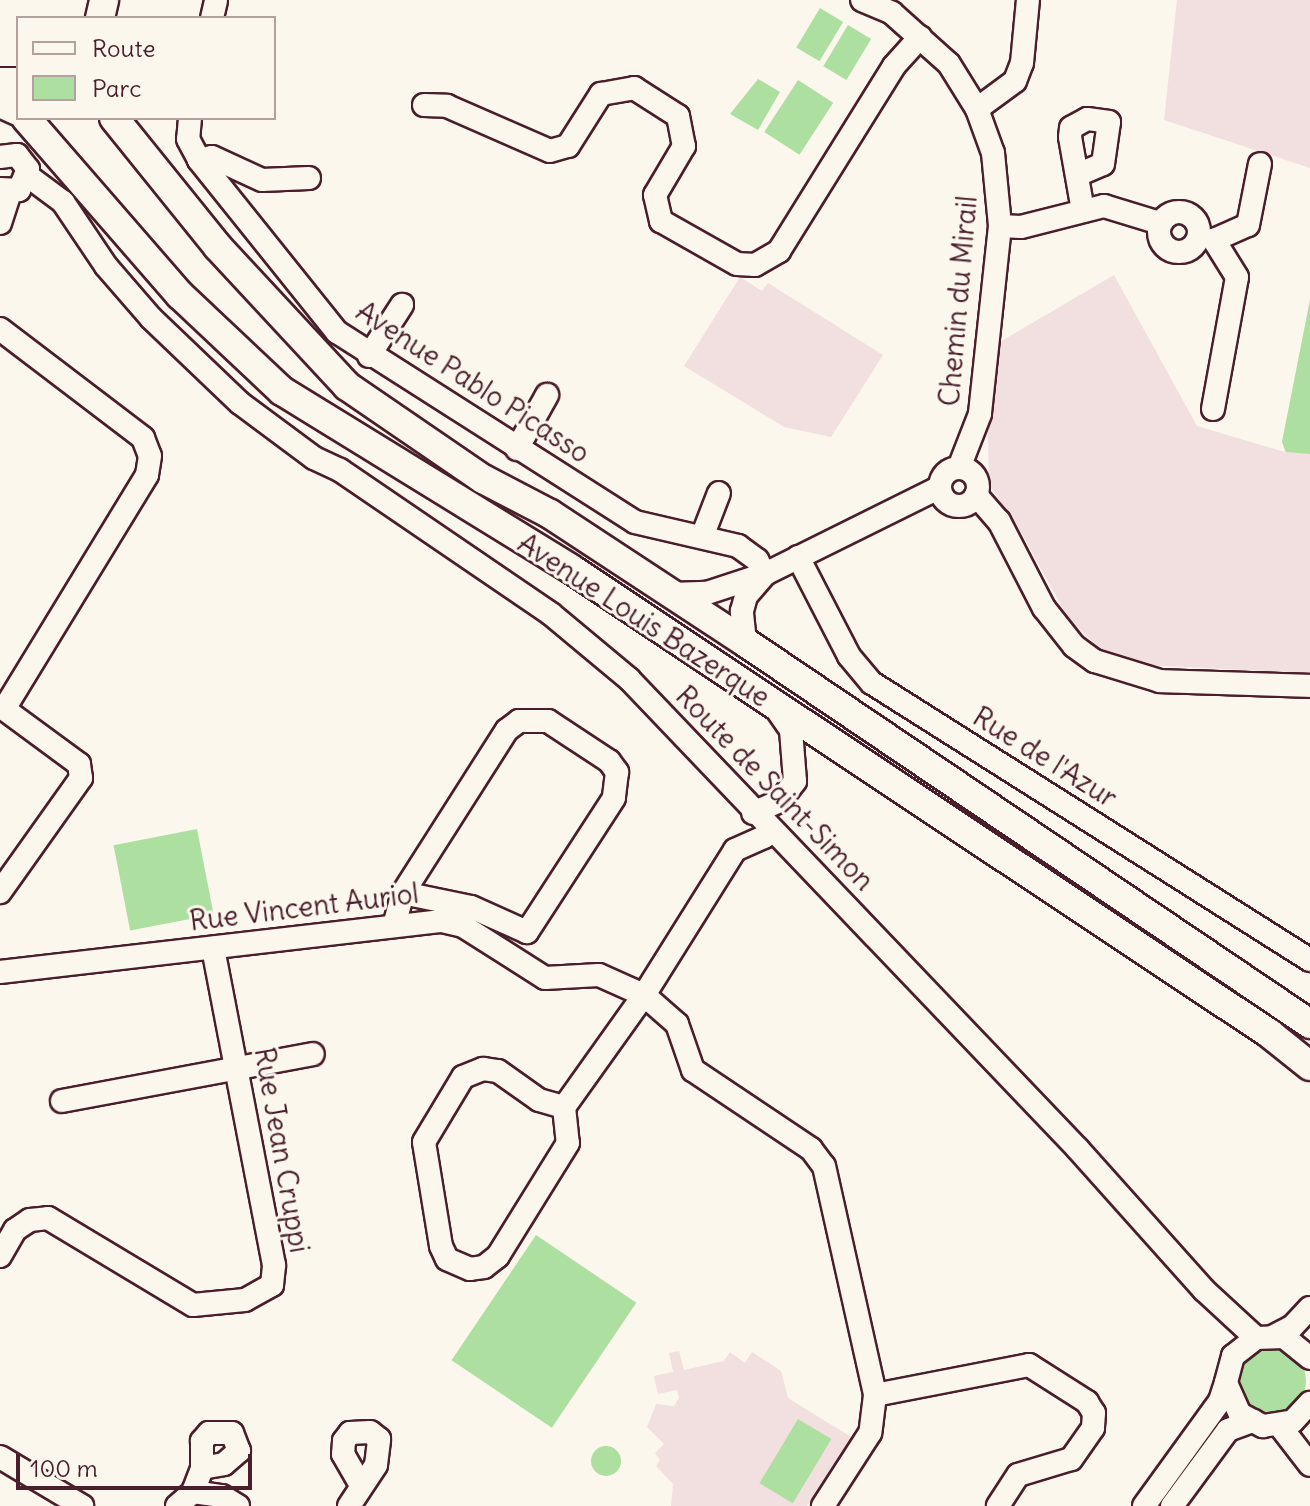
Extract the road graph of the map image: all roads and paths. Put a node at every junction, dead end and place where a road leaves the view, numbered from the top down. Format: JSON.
{"nodes":[{"id":1,"x":862,"y":0,"type":"edge"},
{"id":2,"x":1028,"y":0,"type":"edge"},
{"id":3,"x":920,"y":37,"type":"junction"},
{"id":4,"x":424,"y":105,"type":"dead end"},
{"id":5,"x":977,"y":109,"type":"junction"},
{"id":6,"x":28,"y":120,"type":"edge"},
{"id":7,"x":116,"y":120,"type":"edge"},
{"id":8,"x":190,"y":120,"type":"edge"},
{"id":9,"x":0,"y":157,"type":"edge"},
{"id":10,"x":199,"y":160,"type":"junction"},
{"id":11,"x":1260,"y":164,"type":"dead end"},
{"id":12,"x":1077,"y":175,"type":"dead end"},
{"id":13,"x":28,"y":176,"type":"junction"},
{"id":14,"x":309,"y":178,"type":"dead end"},
{"id":15,"x":262,"y":180,"type":"junction"},
{"id":16,"x":5,"y":191,"type":"edge"},
{"id":17,"x":231,"y":201,"type":"junction"},
{"id":18,"x":1083,"y":211,"type":"junction"},
{"id":19,"x":0,"y":223,"type":"edge"},
{"id":20,"x":1000,"y":226,"type":"junction"},
{"id":21,"x":1206,"y":239,"type":"junction"},
{"id":22,"x":402,"y":305,"type":"dead end"},
{"id":23,"x":0,"y":329,"type":"edge"},
{"id":24,"x":369,"y":356,"type":"junction"},
{"id":25,"x":547,"y":395,"type":"dead end"},
{"id":26,"x":1213,"y":409,"type":"dead end"},
{"id":27,"x":517,"y":449,"type":"junction"},
{"id":28,"x":959,"y":468,"type":"junction"},
{"id":29,"x":940,"y":487,"type":"junction"},
{"id":30,"x":719,"y":493,"type":"dead end"},
{"id":31,"x":976,"y":495,"type":"junction"},
{"id":32,"x":702,"y":537,"type":"junction"},
{"id":33,"x":798,"y":557,"type":"junction"},
{"id":34,"x":765,"y":574,"type":"junction"},
{"id":35,"x":672,"y":594,"type":"junction"},
{"id":36,"x":745,"y":642,"type":"junction"},
{"id":37,"x":1310,"y":686,"type":"edge"},
{"id":38,"x":772,"y":704,"type":"junction"},
{"id":39,"x":2,"y":707,"type":"edge"},
{"id":40,"x":753,"y":813,"type":"junction"},
{"id":41,"x":770,"y":829,"type":"junction"},
{"id":42,"x":0,"y":892,"type":"edge"},
{"id":43,"x":403,"y":893,"type":"junction"},
{"id":44,"x":394,"y":926,"type":"junction"},
{"id":45,"x":213,"y":948,"type":"junction"},
{"id":46,"x":1310,"y":960,"type":"edge"},
{"id":47,"x":0,"y":972,"type":"edge"},
{"id":48,"x":644,"y":995,"type":"junction"},
{"id":49,"x":1310,"y":1024,"type":"edge"},
{"id":50,"x":313,"y":1054,"type":"dead end"},
{"id":51,"x":1310,"y":1066,"type":"edge"},
{"id":52,"x":242,"y":1067,"type":"junction"},
{"id":53,"x":62,"y":1101,"type":"dead end"},
{"id":54,"x":564,"y":1107,"type":"junction"},
{"id":55,"x":0,"y":1256,"type":"edge"},
{"id":56,"x":1310,"y":1308,"type":"edge"},
{"id":57,"x":1265,"y":1337,"type":"junction"},
{"id":58,"x":1310,"y":1358,"type":"edge"},
{"id":59,"x":1226,"y":1383,"type":"junction"},
{"id":60,"x":875,"y":1395,"type":"junction"},
{"id":61,"x":1310,"y":1403,"type":"edge"},
{"id":62,"x":1253,"y":1421,"type":"junction"},
{"id":63,"x":1280,"y":1426,"type":"junction"},
{"id":64,"x":0,"y":1457,"type":"edge"},
{"id":65,"x":1310,"y":1465,"type":"edge"},
{"id":66,"x":202,"y":1468,"type":"dead end"},
{"id":67,"x":361,"y":1485,"type":"dead end"},
{"id":68,"x":185,"y":1499,"type":"edge"},
{"id":69,"x":82,"y":1506,"type":"edge"},
{"id":70,"x":238,"y":1506,"type":"edge"},
{"id":71,"x":349,"y":1506,"type":"edge"},
{"id":72,"x":823,"y":1506,"type":"edge"},
{"id":73,"x":998,"y":1506,"type":"edge"},
{"id":74,"x":1144,"y":1506,"type":"edge"},
{"id":75,"x":1172,"y":1506,"type":"edge"}],
"edges":[{"from":1,"to":3,"type":"street","name":"Chemin du Mirail"},
{"from":2,"to":5,"type":"street"},
{"from":3,"to":4,"type":"street"},
{"from":3,"to":5,"type":"street","name":"Chemin du Mirail"},
{"from":5,"to":20,"type":"street","name":"Chemin du Mirail"},
{"from":6,"to":38,"type":"main road","name":"Avenue Louis Bazerque"},
{"from":7,"to":35,"type":"main road","name":"Avenue Louis Bazerque"},
{"from":8,"to":10,"type":"street","name":"Avenue Pablo Picasso"},
{"from":9,"to":13,"type":"street","name":"Route de Saint-Simon"},
{"from":10,"to":15,"type":"street"},
{"from":10,"to":17,"type":"street","name":"Avenue Pablo Picasso"},
{"from":11,"to":21,"type":"street"},
{"from":12,"to":18,"type":"street"},
{"from":13,"to":16,"type":"street"},
{"from":13,"to":40,"type":"street","name":"Route de Saint-Simon"},
{"from":14,"to":15,"type":"street"},
{"from":15,"to":17,"type":"street"},
{"from":16,"to":19,"type":"street"},
{"from":17,"to":24,"type":"street","name":"Avenue Pablo Picasso"},
{"from":18,"to":20,"type":"street"},
{"from":18,"to":21,"type":"street"},
{"from":20,"to":28,"type":"street","name":"Chemin du Mirail"},
{"from":21,"to":26,"type":"street"},
{"from":22,"to":24,"type":"street"},
{"from":23,"to":39,"type":"street"},
{"from":24,"to":27,"type":"street","name":"Avenue Pablo Picasso"},
{"from":25,"to":27,"type":"street"},
{"from":27,"to":32,"type":"street","name":"Avenue Pablo Picasso"},
{"from":28,"to":29,"type":"street"},
{"from":28,"to":31,"type":"street"},
{"from":29,"to":31,"type":"street"},
{"from":29,"to":33,"type":"street"},
{"from":30,"to":32,"type":"street"},
{"from":31,"to":37,"type":"street"},
{"from":32,"to":34,"type":"street","name":"Avenue Pablo Picasso"},
{"from":33,"to":34,"type":"street"},
{"from":33,"to":46,"type":"street","name":"Rue de l'Azur"},
{"from":34,"to":35,"type":"street"},
{"from":34,"to":36,"type":"street"},
{"from":35,"to":36,"type":"main road","name":"Avenue Louis Bazerque"},
{"from":36,"to":49,"type":"main road","name":"Avenue Louis Bazerque"},
{"from":38,"to":40,"type":"street"},
{"from":38,"to":51,"type":"main road","name":"Avenue Louis Bazerque"},
{"from":39,"to":42,"type":"street"},
{"from":40,"to":41,"type":"street","name":"Route de Saint-Simon"},
{"from":41,"to":48,"type":"street"},
{"from":41,"to":57,"type":"street","name":"Route de Saint-Simon"},
{"from":43,"to":43,"type":"street"},
{"from":43,"to":44,"type":"street"},
{"from":44,"to":45,"type":"street","name":"Rue Vincent Auriol"},
{"from":44,"to":48,"type":"street","name":"Rue Vincent Auriol"},
{"from":45,"to":47,"type":"street","name":"Rue Vincent Auriol"},
{"from":45,"to":52,"type":"street","name":"Rue Jean Cruppi"},
{"from":48,"to":54,"type":"street"},
{"from":48,"to":60,"type":"street","name":"Rue Vincent Auriol"},
{"from":50,"to":52,"type":"street"},
{"from":52,"to":53,"type":"street"},
{"from":52,"to":55,"type":"street","name":"Rue Jean Cruppi"},
{"from":54,"to":54,"type":"street"},
{"from":56,"to":57,"type":"street"},
{"from":57,"to":58,"type":"street","name":"Route de Saint-Simon"},
{"from":57,"to":59,"type":"street"},
{"from":59,"to":62,"type":"street"},
{"from":59,"to":74,"type":"street"},
{"from":60,"to":72,"type":"street"},
{"from":60,"to":73,"type":"street"},
{"from":61,"to":63,"type":"street"},
{"from":62,"to":63,"type":"street"},
{"from":62,"to":75,"type":"street"},
{"from":63,"to":65,"type":"street"},
{"from":64,"to":69,"type":"street"},
{"from":66,"to":68,"type":"street"},
{"from":67,"to":71,"type":"street"},
{"from":68,"to":70,"type":"street"}]}
